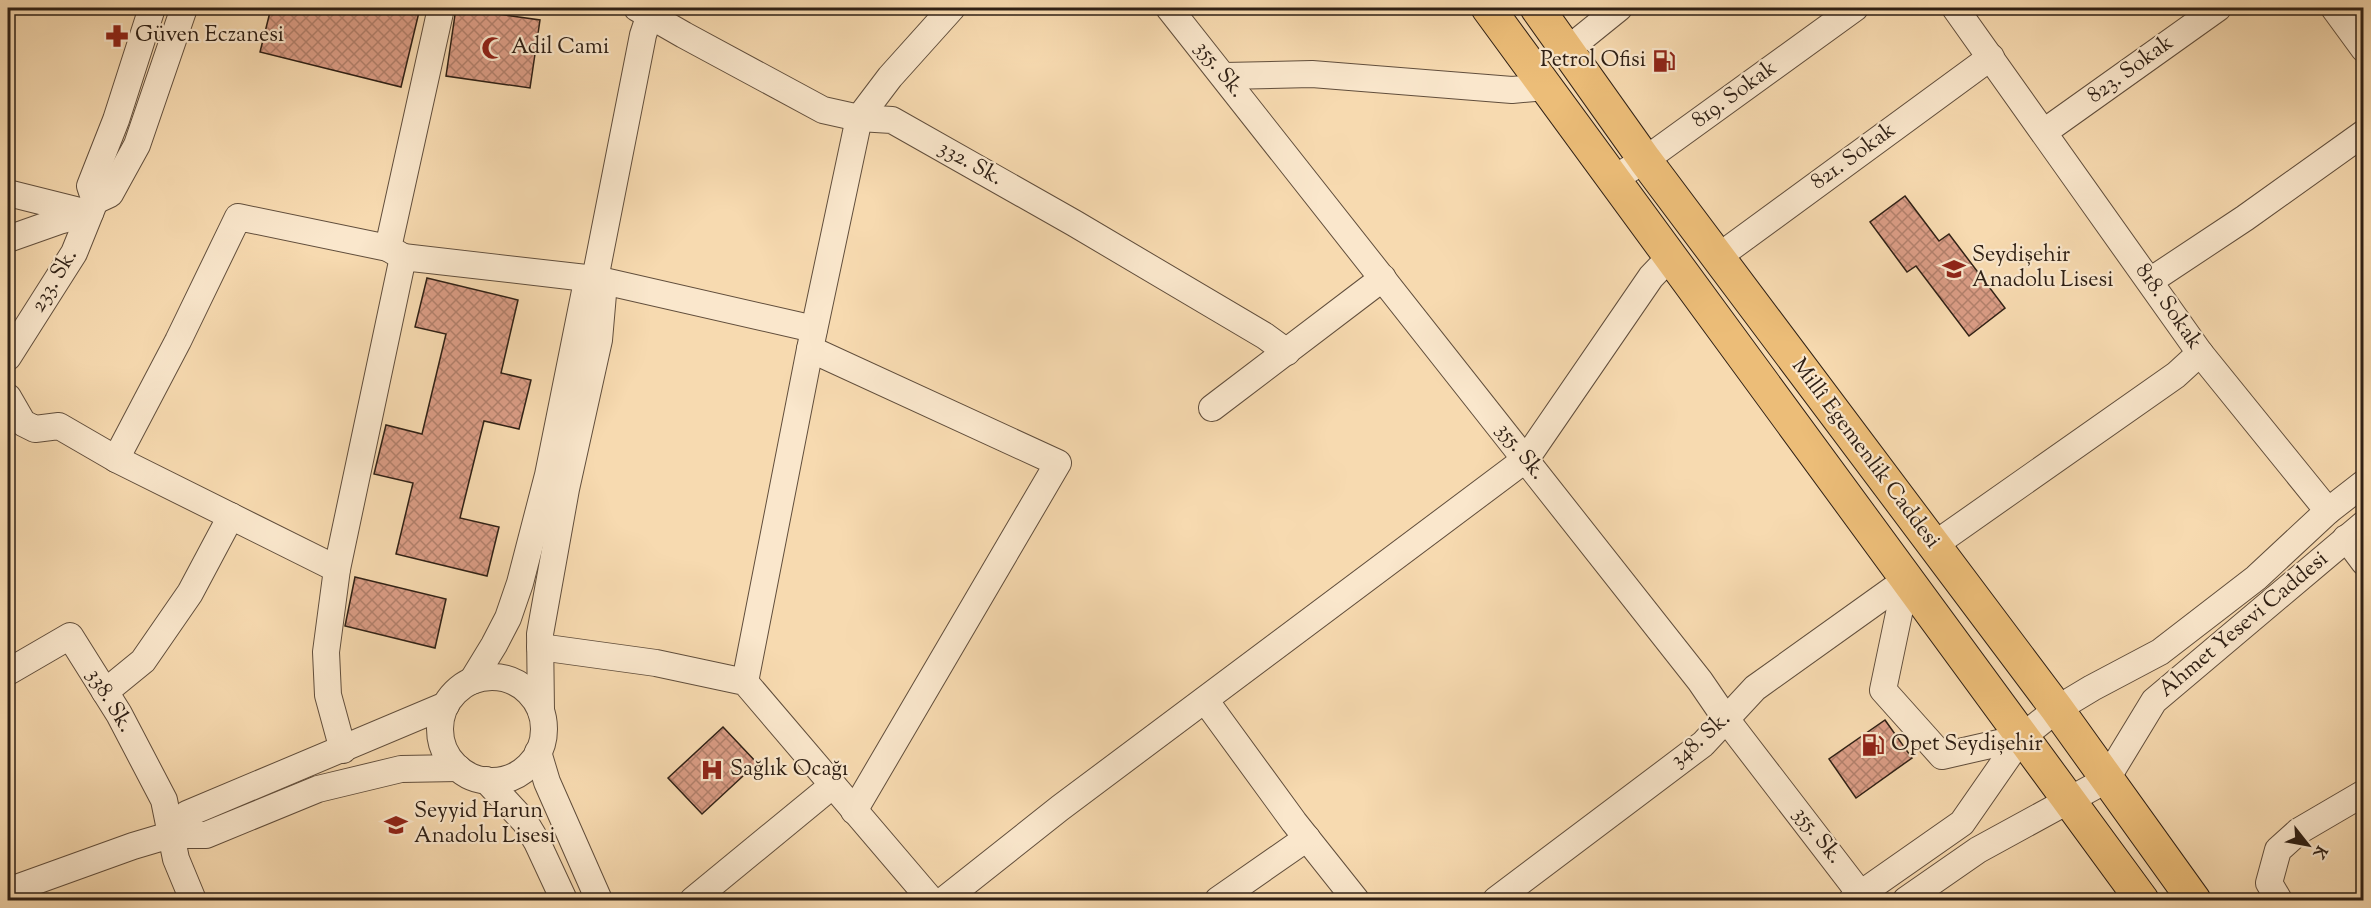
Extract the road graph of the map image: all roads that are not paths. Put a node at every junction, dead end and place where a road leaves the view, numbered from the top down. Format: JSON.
{"nodes":[{"id":1,"x":152,"y":8,"type":"edge"},
{"id":2,"x":184,"y":8,"type":"edge"},
{"id":3,"x":441,"y":8,"type":"edge"},
{"id":4,"x":952,"y":8,"type":"edge"},
{"id":5,"x":1169,"y":8,"type":"edge"},
{"id":6,"x":1488,"y":8,"type":"edge"},
{"id":7,"x":1537,"y":8,"type":"edge"},
{"id":8,"x":1620,"y":8,"type":"edge"},
{"id":9,"x":1955,"y":8,"type":"edge"},
{"id":10,"x":2218,"y":8,"type":"edge"},
{"id":11,"x":2334,"y":8,"type":"edge"},
{"id":12,"x":649,"y":9,"type":"edge"},
{"id":13,"x":1841,"y":11,"type":"edge"},
{"id":14,"x":2364,"y":49,"type":"edge"},
{"id":15,"x":1567,"y":50,"type":"junction"},
{"id":16,"x":1991,"y":57,"type":"junction"},
{"id":17,"x":1224,"y":76,"type":"junction"},
{"id":18,"x":1546,"y":87,"type":"junction"},
{"id":19,"x":859,"y":118,"type":"junction"},
{"id":20,"x":2044,"y":132,"type":"junction"},
{"id":21,"x":2364,"y":132,"type":"edge"},
{"id":22,"x":1645,"y":160,"type":"junction"},
{"id":23,"x":1613,"y":179,"type":"junction"},
{"id":24,"x":8,"y":193,"type":"edge"},
{"id":25,"x":92,"y":207,"type":"junction"},
{"id":26,"x":8,"y":239,"type":"edge"},
{"id":27,"x":396,"y":252,"type":"junction"},
{"id":28,"x":1670,"y":257,"type":"junction"},
{"id":29,"x":1718,"y":258,"type":"junction"},
{"id":30,"x":1383,"y":278,"type":"junction"},
{"id":31,"x":595,"y":279,"type":"junction"},
{"id":32,"x":2150,"y":281,"type":"junction"},
{"id":33,"x":812,"y":339,"type":"junction"},
{"id":34,"x":1287,"y":352,"type":"junction"},
{"id":35,"x":2200,"y":353,"type":"junction"},
{"id":36,"x":8,"y":357,"type":"edge"},
{"id":37,"x":8,"y":397,"type":"edge"},
{"id":38,"x":1212,"y":408,"type":"dead end"},
{"id":39,"x":116,"y":459,"type":"junction"},
{"id":40,"x":1526,"y":459,"type":"junction"},
{"id":41,"x":2364,"y":483,"type":"edge"},
{"id":42,"x":2328,"y":512,"type":"junction"},
{"id":43,"x":231,"y":516,"type":"junction"},
{"id":44,"x":2355,"y":531,"type":"edge"},
{"id":45,"x":1934,"y":545,"type":"junction"},
{"id":46,"x":2364,"y":562,"type":"edge"},
{"id":47,"x":337,"y":569,"type":"junction"},
{"id":48,"x":1906,"y":580,"type":"junction"},
{"id":49,"x":540,"y":647,"type":"junction"},
{"id":50,"x":8,"y":672,"type":"edge"},
{"id":51,"x":472,"y":681,"type":"junction"},
{"id":52,"x":745,"y":682,"type":"junction"},
{"id":53,"x":105,"y":692,"type":"junction"},
{"id":54,"x":1205,"y":700,"type":"junction"},
{"id":55,"x":446,"y":705,"type":"junction"},
{"id":56,"x":2057,"y":709,"type":"junction"},
{"id":57,"x":541,"y":711,"type":"junction"},
{"id":58,"x":1726,"y":719,"type":"junction"},
{"id":59,"x":2021,"y":738,"type":"junction"},
{"id":60,"x":343,"y":750,"type":"junction"},
{"id":61,"x":538,"y":752,"type":"junction"},
{"id":62,"x":458,"y":768,"type":"junction"},
{"id":63,"x":486,"y":780,"type":"junction"},
{"id":64,"x":2106,"y":780,"type":"junction"},
{"id":65,"x":833,"y":785,"type":"junction"},
{"id":66,"x":2364,"y":793,"type":"edge"},
{"id":67,"x":2069,"y":801,"type":"junction"},
{"id":68,"x":854,"y":811,"type":"junction"},
{"id":69,"x":170,"y":835,"type":"junction"},
{"id":70,"x":1307,"y":838,"type":"junction"},
{"id":71,"x":8,"y":891,"type":"edge"},
{"id":72,"x":1859,"y":898,"type":"edge"},
{"id":73,"x":193,"y":900,"type":"edge"},
{"id":74,"x":564,"y":900,"type":"edge"},
{"id":75,"x":599,"y":900,"type":"edge"},
{"id":76,"x":693,"y":900,"type":"edge"},
{"id":77,"x":931,"y":900,"type":"edge"},
{"id":78,"x":944,"y":900,"type":"edge"},
{"id":79,"x":1218,"y":900,"type":"edge"},
{"id":80,"x":1356,"y":900,"type":"edge"},
{"id":81,"x":1496,"y":900,"type":"edge"},
{"id":82,"x":1906,"y":900,"type":"edge"},
{"id":83,"x":2142,"y":900,"type":"edge"},
{"id":84,"x":2194,"y":900,"type":"edge"},
{"id":85,"x":2279,"y":900,"type":"edge"}],
"edges":[{"from":1,"to":25,"type":"street"},
{"from":2,"to":25,"type":"street"},
{"from":3,"to":27,"type":"street"},
{"from":4,"to":19,"type":"street"},
{"from":5,"to":17,"type":"street","name":"355. Sk."},
{"from":6,"to":18,"type":"main road","name":"Millî Egemenlik Caddesi"},
{"from":7,"to":15,"type":"main road","name":"Millî Egemenlik Caddesi"},
{"from":8,"to":15,"type":"street"},
{"from":9,"to":16,"type":"street","name":"818. Sokak"},
{"from":10,"to":20,"type":"street","name":"823. Sokak"},
{"from":11,"to":14,"type":"street"},
{"from":12,"to":19,"type":"street","name":"332. Sk."},
{"from":12,"to":31,"type":"street"},
{"from":13,"to":22,"type":"street","name":"819. Sokak"},
{"from":15,"to":22,"type":"main road","name":"Millî Egemenlik Caddesi"},
{"from":16,"to":20,"type":"street","name":"818. Sokak"},
{"from":16,"to":29,"type":"street","name":"821. Sokak"},
{"from":17,"to":18,"type":"street"},
{"from":17,"to":30,"type":"street","name":"355. Sk."},
{"from":18,"to":23,"type":"main road","name":"Millî Egemenlik Caddesi"},
{"from":19,"to":33,"type":"street"},
{"from":19,"to":34,"type":"street","name":"332. Sk."},
{"from":20,"to":32,"type":"street","name":"818. Sokak"},
{"from":21,"to":32,"type":"street"},
{"from":22,"to":23,"type":"street","name":"819. Sokak"},
{"from":22,"to":29,"type":"main road","name":"Millî Egemenlik Caddesi"},
{"from":23,"to":28,"type":"main road","name":"Millî Egemenlik Caddesi"},
{"from":24,"to":25,"type":"street"},
{"from":25,"to":26,"type":"street"},
{"from":25,"to":36,"type":"street","name":"233. Sk."},
{"from":27,"to":31,"type":"street"},
{"from":27,"to":39,"type":"street"},
{"from":27,"to":47,"type":"street"},
{"from":28,"to":40,"type":"street"},
{"from":28,"to":48,"type":"main road","name":"Millî Egemenlik Caddesi"},
{"from":29,"to":45,"type":"main road","name":"Millî Egemenlik Caddesi"},
{"from":30,"to":34,"type":"street"},
{"from":30,"to":40,"type":"street","name":"355. Sk."},
{"from":31,"to":33,"type":"street"},
{"from":31,"to":49,"type":"street"},
{"from":31,"to":51,"type":"street"},
{"from":32,"to":35,"type":"street","name":"818. Sokak"},
{"from":33,"to":52,"type":"street"},
{"from":33,"to":68,"type":"street"},
{"from":34,"to":38,"type":"street"},
{"from":35,"to":42,"type":"street","name":"818. Sokak"},
{"from":35,"to":45,"type":"street"},
{"from":37,"to":39,"type":"street"},
{"from":39,"to":43,"type":"street"},
{"from":40,"to":54,"type":"street"},
{"from":40,"to":58,"type":"street","name":"355. Sk."},
{"from":41,"to":42,"type":"street","name":"Ahmet Yesevi Caddesi"},
{"from":42,"to":56,"type":"street","name":"Ahmet Yesevi Caddesi"},
{"from":43,"to":47,"type":"street"},
{"from":43,"to":53,"type":"street"},
{"from":44,"to":46,"type":"street"},
{"from":44,"to":64,"type":"street","name":"Ahmet Yesevi Caddesi"},
{"from":45,"to":56,"type":"main road","name":"Millî Egemenlik Caddesi"},
{"from":47,"to":60,"type":"street"},
{"from":48,"to":58,"type":"street","name":"348. Sk."},
{"from":48,"to":59,"type":"main road","name":"Millî Egemenlik Caddesi"},
{"from":48,"to":59,"type":"street"},
{"from":49,"to":52,"type":"street"},
{"from":49,"to":57,"type":"street"},
{"from":50,"to":53,"type":"street","name":"338. Sk."},
{"from":51,"to":55,"type":"street"},
{"from":51,"to":57,"type":"street"},
{"from":52,"to":65,"type":"street"},
{"from":53,"to":69,"type":"street","name":"338. Sk."},
{"from":54,"to":70,"type":"street"},
{"from":54,"to":78,"type":"street"},
{"from":55,"to":60,"type":"street"},
{"from":55,"to":62,"type":"street"},
{"from":56,"to":59,"type":"street","name":"Ahmet Yesevi Caddesi"},
{"from":56,"to":64,"type":"main road","name":"Millî Egemenlik Caddesi"},
{"from":57,"to":61,"type":"street"},
{"from":58,"to":72,"type":"street","name":"355. Sk."},
{"from":58,"to":81,"type":"street","name":"348. Sk."},
{"from":59,"to":67,"type":"main road","name":"Millî Egemenlik Caddesi"},
{"from":59,"to":72,"type":"street","name":"Ahmet Yesevi Caddesi"},
{"from":60,"to":69,"type":"street"},
{"from":61,"to":63,"type":"street"},
{"from":61,"to":75,"type":"street"},
{"from":62,"to":63,"type":"street"},
{"from":62,"to":69,"type":"street"},
{"from":63,"to":74,"type":"street"},
{"from":64,"to":67,"type":"street","name":"Ahmet Yesevi Caddesi"},
{"from":64,"to":84,"type":"main road","name":"Millî Egemenlik Caddesi"},
{"from":65,"to":68,"type":"street"},
{"from":65,"to":76,"type":"street"},
{"from":66,"to":85,"type":"street"},
{"from":67,"to":82,"type":"street","name":"Ahmet Yesevi Caddesi"},
{"from":67,"to":83,"type":"main road","name":"Millî Egemenlik Caddesi"},
{"from":68,"to":77,"type":"street"},
{"from":69,"to":71,"type":"street"},
{"from":69,"to":73,"type":"street","name":"338. Sk."},
{"from":70,"to":79,"type":"street"},
{"from":70,"to":80,"type":"street"}]}
